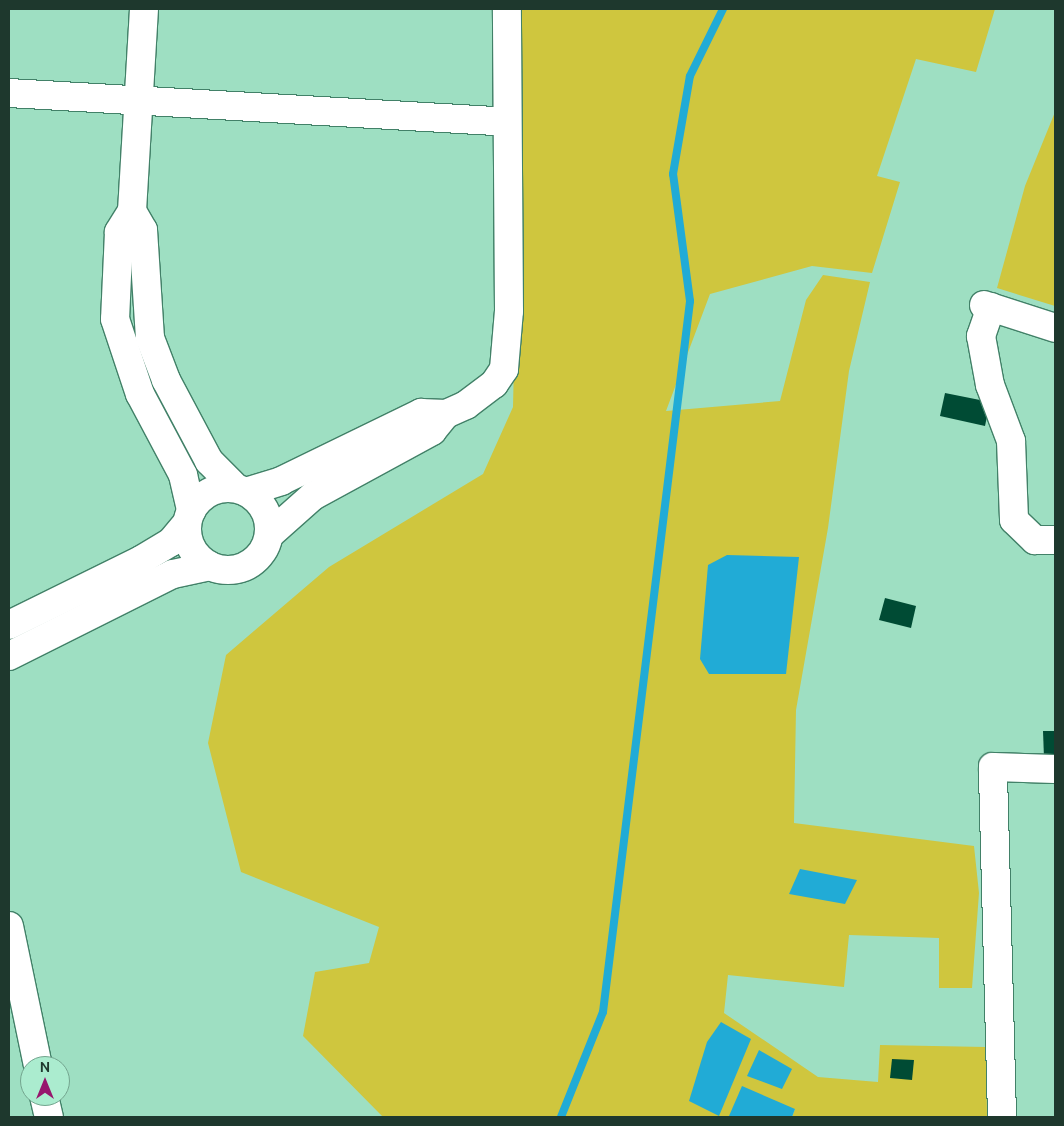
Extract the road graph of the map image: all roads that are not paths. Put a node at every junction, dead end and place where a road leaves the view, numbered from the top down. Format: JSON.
{"nodes":[{"id":1,"x":144,"y":9,"type":"edge"},
{"id":2,"x":507,"y":9,"type":"edge"},
{"id":3,"x":9,"y":93,"type":"edge"},
{"id":4,"x":139,"y":98,"type":"junction"},
{"id":5,"x":506,"y":122,"type":"junction"},
{"id":6,"x":132,"y":211,"type":"junction"},
{"id":7,"x":1055,"y":328,"type":"edge"},
{"id":8,"x":166,"y":380,"type":"junction"},
{"id":9,"x":140,"y":394,"type":"junction"},
{"id":10,"x":446,"y":414,"type":"junction"},
{"id":11,"x":241,"y":490,"type":"junction"},
{"id":12,"x":189,"y":517,"type":"junction"},
{"id":13,"x":269,"y":535,"type":"junction"},
{"id":14,"x":1055,"y":540,"type":"edge"},
{"id":15,"x":210,"y":566,"type":"junction"},
{"id":16,"x":9,"y":625,"type":"edge"},
{"id":17,"x":9,"y":656,"type":"edge"},
{"id":18,"x":1055,"y":769,"type":"edge"},
{"id":19,"x":9,"y":926,"type":"edge"},
{"id":20,"x":36,"y":1056,"type":"edge"},
{"id":21,"x":1002,"y":1117,"type":"edge"}],
"edges":[{"from":1,"to":4,"type":"street"},
{"from":2,"to":5,"type":"street"},
{"from":3,"to":4,"type":"street"},
{"from":4,"to":5,"type":"street"},
{"from":4,"to":6,"type":"street"},
{"from":5,"to":10,"type":"street"},
{"from":6,"to":8,"type":"street"},
{"from":6,"to":9,"type":"street"},
{"from":7,"to":14,"type":"street"},
{"from":8,"to":9,"type":"street"},
{"from":8,"to":11,"type":"street"},
{"from":9,"to":12,"type":"street"},
{"from":10,"to":11,"type":"street"},
{"from":10,"to":13,"type":"street"},
{"from":11,"to":12,"type":"street"},
{"from":11,"to":13,"type":"street"},
{"from":12,"to":15,"type":"street"},
{"from":12,"to":16,"type":"street"},
{"from":13,"to":15,"type":"street"},
{"from":15,"to":17,"type":"street"},
{"from":18,"to":21,"type":"street"},
{"from":19,"to":20,"type":"street"}]}
